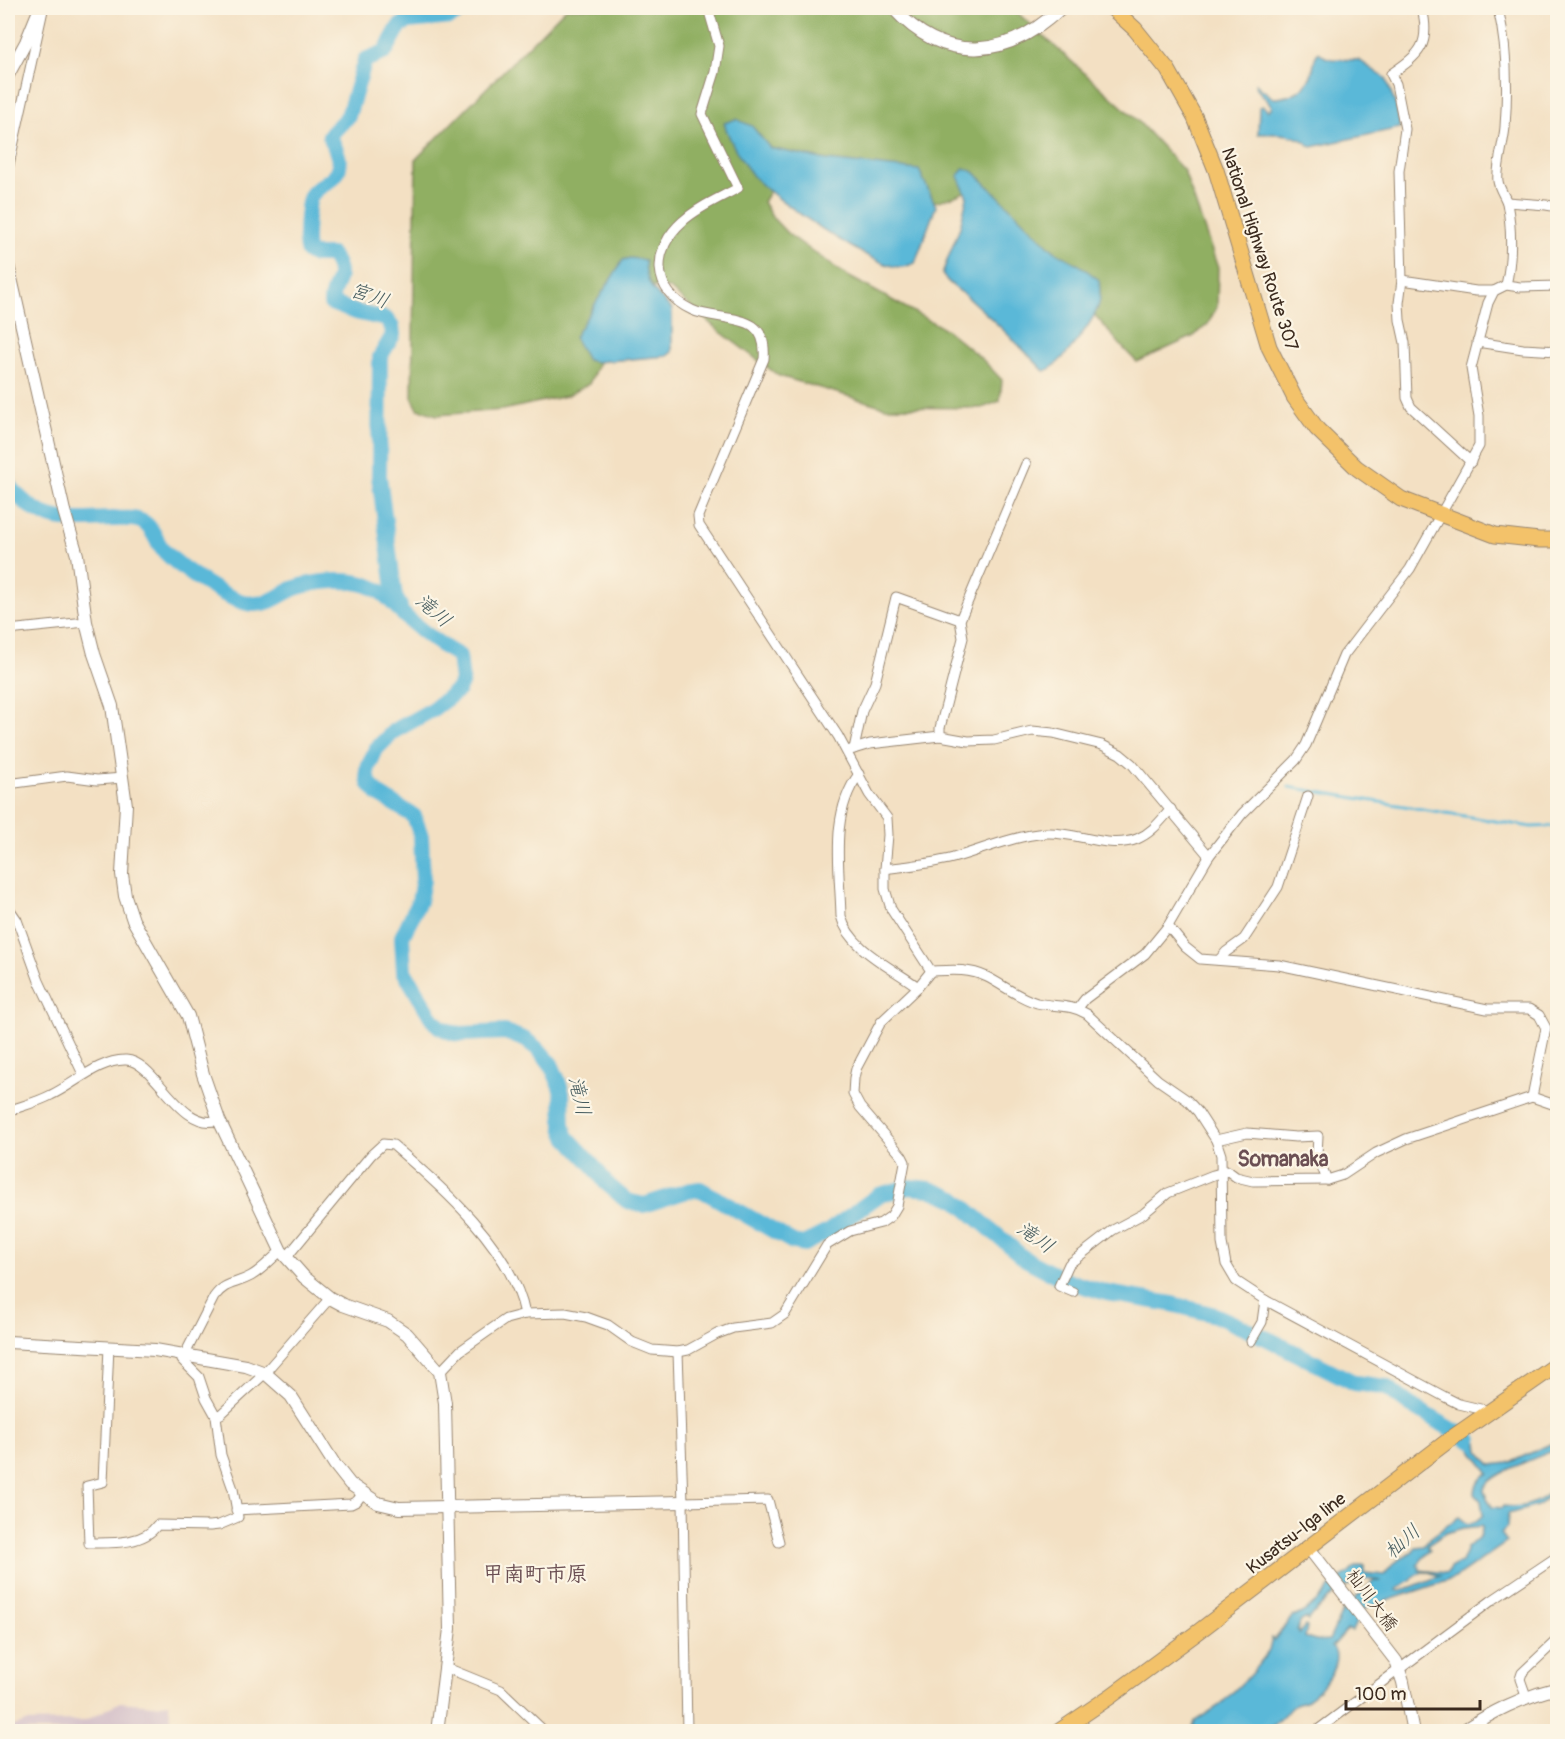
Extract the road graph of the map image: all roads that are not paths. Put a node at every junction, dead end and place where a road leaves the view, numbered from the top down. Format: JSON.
{"nodes":[{"id":1,"x":42,"y":8,"type":"edge"},
{"id":2,"x":708,"y":8,"type":"edge"},
{"id":3,"x":893,"y":8,"type":"edge"},
{"id":4,"x":1061,"y":8,"type":"edge"},
{"id":5,"x":1112,"y":8,"type":"edge"},
{"id":6,"x":1422,"y":8,"type":"edge"},
{"id":7,"x":1498,"y":8,"type":"edge"},
{"id":8,"x":8,"y":75,"type":"edge"},
{"id":9,"x":8,"y":169,"type":"edge"},
{"id":10,"x":1507,"y":202,"type":"junction"},
{"id":11,"x":1557,"y":207,"type":"edge"},
{"id":12,"x":8,"y":265,"type":"edge"},
{"id":13,"x":1402,"y":280,"type":"junction"},
{"id":14,"x":1506,"y":285,"type":"junction"},
{"id":15,"x":1557,"y":286,"type":"edge"},
{"id":16,"x":1494,"y":291,"type":"junction"},
{"id":17,"x":1477,"y":342,"type":"junction"},
{"id":18,"x":1557,"y":351,"type":"edge"},
{"id":19,"x":1471,"y":462,"type":"junction"},
{"id":20,"x":1026,"y":464,"type":"dead end"},
{"id":21,"x":1439,"y":515,"type":"junction"},
{"id":22,"x":1557,"y":540,"type":"edge"},
{"id":23,"x":960,"y":620,"type":"junction"},
{"id":24,"x":86,"y":622,"type":"junction"},
{"id":25,"x":8,"y":630,"type":"edge"},
{"id":26,"x":940,"y":736,"type":"junction"},
{"id":27,"x":851,"y":750,"type":"junction"},
{"id":28,"x":859,"y":774,"type":"junction"},
{"id":29,"x":123,"y":778,"type":"junction"},
{"id":30,"x":8,"y":784,"type":"edge"},
{"id":31,"x":1308,"y":796,"type":"dead end"},
{"id":32,"x":1171,"y":809,"type":"junction"},
{"id":33,"x":1209,"y":856,"type":"junction"},
{"id":34,"x":885,"y":869,"type":"junction"},
{"id":35,"x":8,"y":908,"type":"edge"},
{"id":36,"x":1168,"y":926,"type":"junction"},
{"id":37,"x":1219,"y":960,"type":"junction"},
{"id":38,"x":931,"y":971,"type":"junction"},
{"id":39,"x":918,"y":987,"type":"junction"},
{"id":40,"x":1078,"y":1008,"type":"junction"},
{"id":41,"x":83,"y":1074,"type":"junction"},
{"id":42,"x":1532,"y":1097,"type":"junction"},
{"id":43,"x":1557,"y":1106,"type":"edge"},
{"id":44,"x":8,"y":1111,"type":"edge"},
{"id":45,"x":219,"y":1120,"type":"junction"},
{"id":46,"x":1216,"y":1140,"type":"junction"},
{"id":47,"x":1221,"y":1172,"type":"junction"},
{"id":48,"x":1327,"y":1180,"type":"junction"},
{"id":49,"x":283,"y":1254,"type":"junction"},
{"id":50,"x":1073,"y":1292,"type":"dead end"},
{"id":51,"x":330,"y":1298,"type":"junction"},
{"id":52,"x":1265,"y":1300,"type":"junction"},
{"id":53,"x":525,"y":1314,"type":"junction"},
{"id":54,"x":1252,"y":1340,"type":"dead end"},
{"id":55,"x":8,"y":1342,"type":"edge"},
{"id":56,"x":109,"y":1347,"type":"junction"},
{"id":57,"x":678,"y":1352,"type":"junction"},
{"id":58,"x":185,"y":1355,"type":"junction"},
{"id":59,"x":1557,"y":1364,"type":"edge"},
{"id":60,"x":441,"y":1371,"type":"junction"},
{"id":61,"x":265,"y":1373,"type":"junction"},
{"id":62,"x":1489,"y":1411,"type":"junction"},
{"id":63,"x":216,"y":1416,"type":"junction"},
{"id":64,"x":362,"y":1494,"type":"junction"},
{"id":65,"x":683,"y":1502,"type":"junction"},
{"id":66,"x":447,"y":1507,"type":"junction"},
{"id":67,"x":236,"y":1510,"type":"junction"},
{"id":68,"x":779,"y":1542,"type":"dead end"},
{"id":69,"x":1308,"y":1547,"type":"junction"},
{"id":70,"x":1557,"y":1556,"type":"edge"},
{"id":71,"x":1557,"y":1638,"type":"edge"},
{"id":72,"x":1397,"y":1665,"type":"junction"},
{"id":73,"x":447,"y":1668,"type":"junction"},
{"id":74,"x":1557,"y":1688,"type":"edge"},
{"id":75,"x":1526,"y":1696,"type":"junction"},
{"id":76,"x":437,"y":1731,"type":"edge"},
{"id":77,"x":545,"y":1731,"type":"edge"},
{"id":78,"x":687,"y":1731,"type":"edge"},
{"id":79,"x":1058,"y":1731,"type":"edge"},
{"id":80,"x":1315,"y":1731,"type":"edge"},
{"id":81,"x":1413,"y":1731,"type":"edge"},
{"id":82,"x":1461,"y":1731,"type":"edge"}],
"edges":[{"from":1,"to":8,"type":"street"},
{"from":1,"to":9,"type":"street"},
{"from":2,"to":27,"type":"street"},
{"from":3,"to":4,"type":"street"},
{"from":5,"to":21,"type":"main road","name":"National Highway Route 307"},
{"from":6,"to":13,"type":"street"},
{"from":7,"to":10,"type":"street"},
{"from":10,"to":11,"type":"street"},
{"from":10,"to":14,"type":"street"},
{"from":12,"to":24,"type":"street"},
{"from":13,"to":16,"type":"street"},
{"from":13,"to":19,"type":"street"},
{"from":14,"to":15,"type":"street"},
{"from":14,"to":16,"type":"street"},
{"from":16,"to":17,"type":"street"},
{"from":17,"to":18,"type":"street"},
{"from":17,"to":19,"type":"street"},
{"from":19,"to":21,"type":"street"},
{"from":20,"to":23,"type":"street"},
{"from":21,"to":22,"type":"main road","name":"National Highway Route 307"},
{"from":21,"to":33,"type":"street"},
{"from":23,"to":26,"type":"street"},
{"from":23,"to":27,"type":"street"},
{"from":24,"to":25,"type":"street"},
{"from":24,"to":29,"type":"street"},
{"from":26,"to":27,"type":"street"},
{"from":26,"to":32,"type":"street"},
{"from":27,"to":28,"type":"street"},
{"from":28,"to":34,"type":"street"},
{"from":28,"to":39,"type":"street"},
{"from":29,"to":30,"type":"street"},
{"from":29,"to":45,"type":"street"},
{"from":31,"to":37,"type":"street"},
{"from":32,"to":33,"type":"street"},
{"from":32,"to":34,"type":"street"},
{"from":33,"to":36,"type":"street"},
{"from":34,"to":38,"type":"street"},
{"from":35,"to":41,"type":"street"},
{"from":36,"to":37,"type":"street"},
{"from":36,"to":40,"type":"street"},
{"from":37,"to":42,"type":"street"},
{"from":38,"to":39,"type":"street"},
{"from":38,"to":40,"type":"street"},
{"from":39,"to":57,"type":"street"},
{"from":40,"to":46,"type":"street"},
{"from":41,"to":44,"type":"street"},
{"from":41,"to":45,"type":"street"},
{"from":42,"to":43,"type":"street"},
{"from":42,"to":48,"type":"street"},
{"from":45,"to":49,"type":"street"},
{"from":46,"to":47,"type":"street"},
{"from":46,"to":48,"type":"street"},
{"from":47,"to":48,"type":"street"},
{"from":47,"to":50,"type":"street"},
{"from":47,"to":52,"type":"street"},
{"from":49,"to":51,"type":"street"},
{"from":49,"to":53,"type":"street"},
{"from":49,"to":58,"type":"street"},
{"from":51,"to":60,"type":"street"},
{"from":51,"to":61,"type":"street"},
{"from":52,"to":54,"type":"street"},
{"from":52,"to":62,"type":"street"},
{"from":53,"to":57,"type":"street"},
{"from":53,"to":60,"type":"street"},
{"from":55,"to":56,"type":"street"},
{"from":56,"to":58,"type":"street"},
{"from":56,"to":67,"type":"street"},
{"from":57,"to":65,"type":"street"},
{"from":58,"to":61,"type":"street"},
{"from":58,"to":63,"type":"street"},
{"from":59,"to":62,"type":"main road","name":"Kusatsu-Iga line"},
{"from":60,"to":66,"type":"street"},
{"from":61,"to":63,"type":"street"},
{"from":61,"to":64,"type":"street"},
{"from":62,"to":69,"type":"main road","name":"Kusatsu-Iga line"},
{"from":63,"to":67,"type":"street"},
{"from":64,"to":66,"type":"street"},
{"from":64,"to":67,"type":"street"},
{"from":65,"to":66,"type":"street"},
{"from":65,"to":68,"type":"street"},
{"from":65,"to":78,"type":"street"},
{"from":66,"to":73,"type":"street"},
{"from":69,"to":72,"type":"street","name":"杣川大橋"},
{"from":69,"to":79,"type":"main road","name":"Kusatsu-Iga line"},
{"from":70,"to":72,"type":"street"},
{"from":71,"to":75,"type":"street"},
{"from":72,"to":80,"type":"street"},
{"from":72,"to":81,"type":"street"},
{"from":73,"to":76,"type":"street"},
{"from":73,"to":77,"type":"street"},
{"from":74,"to":75,"type":"street"},
{"from":75,"to":82,"type":"street"}]}
